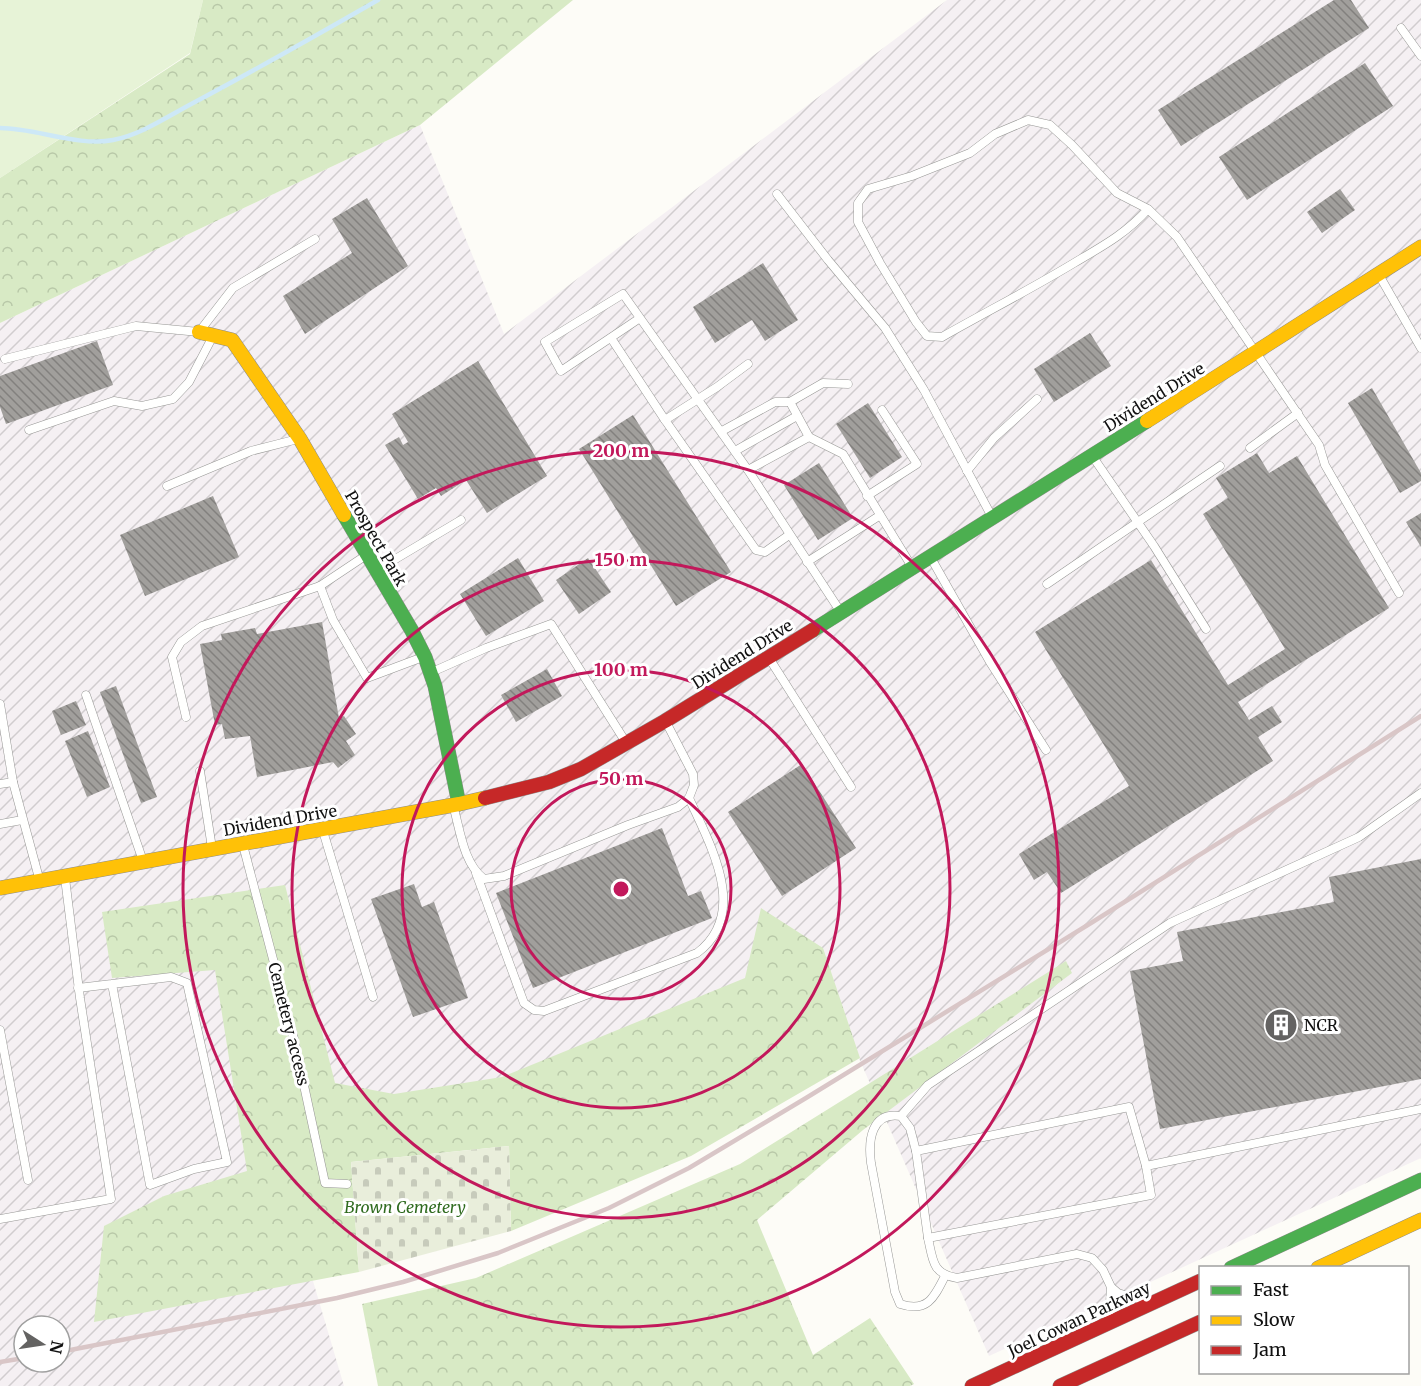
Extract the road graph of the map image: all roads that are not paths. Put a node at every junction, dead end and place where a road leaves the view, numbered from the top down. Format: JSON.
{"nodes":[{"id":1,"x":1401,"y":28,"type":"dead end"},
{"id":2,"x":1421,"y":56,"type":"edge"},
{"id":3,"x":777,"y":194,"type":"dead end"},
{"id":4,"x":1148,"y":209,"type":"junction"},
{"id":5,"x":315,"y":239,"type":"dead end"},
{"id":6,"x":1421,"y":247,"type":"edge"},
{"id":7,"x":1378,"y":273,"type":"junction"},
{"id":8,"x":640,"y":318,"type":"junction"},
{"id":9,"x":206,"y":334,"type":"junction"},
{"id":10,"x":611,"y":338,"type":"junction"},
{"id":11,"x":1421,"y":348,"type":"edge"},
{"id":12,"x":1256,"y":352,"type":"junction"},
{"id":13,"x":5,"y":359,"type":"dead end"},
{"id":14,"x":747,"y":364,"type":"dead end"},
{"id":15,"x":848,"y":384,"type":"dead end"},
{"id":16,"x":699,"y":399,"type":"junction"},
{"id":17,"x":1037,"y":399,"type":"dead end"},
{"id":18,"x":790,"y":402,"type":"junction"},
{"id":19,"x":882,"y":410,"type":"dead end"},
{"id":20,"x":1298,"y":413,"type":"junction"},
{"id":21,"x":797,"y":416,"type":"junction"},
{"id":22,"x":665,"y":420,"type":"junction"},
{"id":23,"x":29,"y":430,"type":"dead end"},
{"id":24,"x":722,"y":431,"type":"junction"},
{"id":25,"x":809,"y":437,"type":"junction"},
{"id":26,"x":300,"y":439,"type":"junction"},
{"id":27,"x":1250,"y":448,"type":"dead end"},
{"id":28,"x":735,"y":451,"type":"junction"},
{"id":29,"x":1092,"y":456,"type":"junction"},
{"id":30,"x":1220,"y":466,"type":"dead end"},
{"id":31,"x":748,"y":470,"type":"junction"},
{"id":32,"x":967,"y":471,"type":"junction"},
{"id":33,"x":167,"y":486,"type":"dead end"},
{"id":34,"x":867,"y":496,"type":"junction"},
{"id":35,"x":879,"y":516,"type":"junction"},
{"id":36,"x":992,"y":518,"type":"junction"},
{"id":37,"x":460,"y":520,"type":"dead end"},
{"id":38,"x":1138,"y":522,"type":"junction"},
{"id":39,"x":789,"y":535,"type":"junction"},
{"id":40,"x":366,"y":555,"type":"junction"},
{"id":41,"x":930,"y":556,"type":"junction"},
{"id":42,"x":807,"y":562,"type":"junction"},
{"id":43,"x":912,"y":569,"type":"junction"},
{"id":44,"x":376,"y":571,"type":"junction"},
{"id":45,"x":1047,"y":584,"type":"dead end"},
{"id":46,"x":320,"y":586,"type":"junction"},
{"id":47,"x":1399,"y":593,"type":"dead end"},
{"id":48,"x":841,"y":612,"type":"junction"},
{"id":49,"x":1206,"y":629,"type":"dead end"},
{"id":50,"x":424,"y":657,"type":"junction"},
{"id":51,"x":768,"y":657,"type":"junction"},
{"id":52,"x":430,"y":672,"type":"junction"},
{"id":53,"x":86,"y":695,"type":"dead end"},
{"id":54,"x":0,"y":704,"type":"edge"},
{"id":55,"x":186,"y":717,"type":"dead end"},
{"id":56,"x":665,"y":721,"type":"junction"},
{"id":57,"x":626,"y":743,"type":"junction"},
{"id":58,"x":1046,"y":750,"type":"dead end"},
{"id":59,"x":200,"y":771,"type":"dead end"},
{"id":60,"x":13,"y":782,"type":"junction"},
{"id":61,"x":0,"y":784,"type":"edge"},
{"id":62,"x":850,"y":787,"type":"dead end"},
{"id":63,"x":1421,"y":793,"type":"edge"},
{"id":64,"x":689,"y":798,"type":"junction"},
{"id":65,"x":456,"y":805,"type":"junction"},
{"id":66,"x":22,"y":820,"type":"junction"},
{"id":67,"x":0,"y":824,"type":"edge"},
{"id":68,"x":323,"y":830,"type":"junction"},
{"id":69,"x":243,"y":844,"type":"junction"},
{"id":70,"x":213,"y":849,"type":"junction"},
{"id":71,"x":143,"y":862,"type":"junction"},
{"id":72,"x":476,"y":873,"type":"junction"},
{"id":73,"x":65,"y":877,"type":"junction"},
{"id":74,"x":39,"y":881,"type":"junction"},
{"id":75,"x":0,"y":888,"type":"edge"},
{"id":76,"x":112,"y":984,"type":"junction"},
{"id":77,"x":78,"y":988,"type":"junction"},
{"id":78,"x":373,"y":997,"type":"dead end"},
{"id":79,"x":0,"y":1030,"type":"edge"},
{"id":80,"x":1421,"y":1109,"type":"edge"},
{"id":81,"x":901,"y":1116,"type":"junction"},
{"id":82,"x":915,"y":1151,"type":"junction"},
{"id":83,"x":1146,"y":1166,"type":"junction"},
{"id":84,"x":28,"y":1180,"type":"dead end"},
{"id":85,"x":1421,"y":1180,"type":"edge"},
{"id":86,"x":347,"y":1184,"type":"dead end"},
{"id":87,"x":0,"y":1219,"type":"edge"},
{"id":88,"x":1421,"y":1220,"type":"edge"},
{"id":89,"x":928,"y":1238,"type":"junction"},
{"id":90,"x":1235,"y":1266,"type":"edge"},
{"id":91,"x":1322,"y":1266,"type":"edge"},
{"id":92,"x":945,"y":1276,"type":"junction"},
{"id":93,"x":1199,"y":1281,"type":"edge"},
{"id":94,"x":1111,"y":1287,"type":"junction"},
{"id":95,"x":1152,"y":1304,"type":"junction"},
{"id":96,"x":1199,"y":1322,"type":"edge"},
{"id":97,"x":1108,"y":1323,"type":"junction"},
{"id":98,"x":972,"y":1386,"type":"edge"},
{"id":99,"x":1060,"y":1386,"type":"edge"}],
"edges":[{"from":1,"to":2,"type":"lane"},
{"from":3,"to":32,"type":"lane"},
{"from":4,"to":4,"type":"lane"},
{"from":4,"to":12,"type":"lane"},
{"from":5,"to":9,"type":"lane"},
{"from":6,"to":7,"type":"street","name":"Dividend Drive"},
{"from":7,"to":11,"type":"lane"},
{"from":7,"to":12,"type":"street","name":"Dividend Drive"},
{"from":8,"to":10,"type":"lane"},
{"from":8,"to":10,"type":"lane"},
{"from":8,"to":16,"type":"lane"},
{"from":9,"to":13,"type":"lane"},
{"from":9,"to":23,"type":"lane"},
{"from":9,"to":26,"type":"street","name":"Prospect Park"},
{"from":10,"to":22,"type":"lane"},
{"from":12,"to":20,"type":"lane"},
{"from":12,"to":29,"type":"street","name":"Dividend Drive"},
{"from":14,"to":16,"type":"lane"},
{"from":15,"to":18,"type":"lane"},
{"from":16,"to":22,"type":"lane"},
{"from":16,"to":24,"type":"lane"},
{"from":17,"to":32,"type":"lane"},
{"from":18,"to":21,"type":"lane"},
{"from":18,"to":24,"type":"lane"},
{"from":19,"to":34,"type":"lane"},
{"from":20,"to":27,"type":"lane"},
{"from":20,"to":47,"type":"lane"},
{"from":21,"to":25,"type":"lane"},
{"from":21,"to":28,"type":"lane"},
{"from":22,"to":39,"type":"lane"},
{"from":24,"to":28,"type":"lane"},
{"from":25,"to":31,"type":"lane"},
{"from":25,"to":34,"type":"lane"},
{"from":26,"to":33,"type":"lane"},
{"from":26,"to":40,"type":"street","name":"Prospect Park"},
{"from":28,"to":31,"type":"lane"},
{"from":29,"to":36,"type":"street","name":"Dividend Drive"},
{"from":29,"to":38,"type":"lane"},
{"from":30,"to":38,"type":"lane"},
{"from":31,"to":39,"type":"lane"},
{"from":32,"to":36,"type":"lane"},
{"from":34,"to":35,"type":"lane"},
{"from":35,"to":42,"type":"lane"},
{"from":35,"to":43,"type":"lane"},
{"from":36,"to":41,"type":"street","name":"Dividend Drive"},
{"from":37,"to":44,"type":"lane"},
{"from":38,"to":45,"type":"lane"},
{"from":38,"to":49,"type":"lane"},
{"from":39,"to":42,"type":"lane"},
{"from":40,"to":44,"type":"street","name":"Prospect Park"},
{"from":40,"to":46,"type":"lane"},
{"from":41,"to":43,"type":"street","name":"Dividend Drive"},
{"from":41,"to":58,"type":"lane"},
{"from":42,"to":48,"type":"lane"},
{"from":43,"to":48,"type":"street","name":"Dividend Drive"},
{"from":44,"to":50,"type":"street","name":"Prospect Park"},
{"from":46,"to":50,"type":"lane"},
{"from":46,"to":55,"type":"lane"},
{"from":48,"to":51,"type":"street","name":"Dividend Drive"},
{"from":50,"to":52,"type":"street","name":"Prospect Park"},
{"from":51,"to":56,"type":"street","name":"Dividend Drive"},
{"from":51,"to":62,"type":"lane"},
{"from":52,"to":57,"type":"lane"},
{"from":52,"to":65,"type":"street","name":"Prospect Park"},
{"from":53,"to":71,"type":"lane"},
{"from":54,"to":60,"type":"lane"},
{"from":56,"to":57,"type":"street","name":"Dividend Drive"},
{"from":56,"to":64,"type":"lane"},
{"from":57,"to":65,"type":"street","name":"Dividend Drive"},
{"from":59,"to":70,"type":"lane"},
{"from":60,"to":61,"type":"lane"},
{"from":60,"to":66,"type":"lane"},
{"from":63,"to":81,"type":"lane"},
{"from":64,"to":72,"type":"lane"},
{"from":64,"to":72,"type":"lane"},
{"from":65,"to":68,"type":"street","name":"Dividend Drive"},
{"from":65,"to":72,"type":"lane"},
{"from":66,"to":67,"type":"lane"},
{"from":66,"to":74,"type":"lane"},
{"from":68,"to":69,"type":"street","name":"Dividend Drive"},
{"from":68,"to":78,"type":"lane"},
{"from":69,"to":70,"type":"street","name":"Dividend Drive"},
{"from":69,"to":86,"type":"lane","name":"Cemetery access"},
{"from":70,"to":71,"type":"street","name":"Dividend Drive"},
{"from":71,"to":73,"type":"street","name":"Dividend Drive"},
{"from":73,"to":74,"type":"street","name":"Dividend Drive"},
{"from":73,"to":77,"type":"lane"},
{"from":74,"to":75,"type":"street","name":"Dividend Drive"},
{"from":76,"to":76,"type":"lane"},
{"from":76,"to":77,"type":"lane"},
{"from":77,"to":87,"type":"lane"},
{"from":79,"to":84,"type":"lane"},
{"from":80,"to":83,"type":"lane"},
{"from":81,"to":82,"type":"lane"},
{"from":81,"to":92,"type":"lane"},
{"from":82,"to":83,"type":"lane"},
{"from":82,"to":89,"type":"lane"},
{"from":83,"to":89,"type":"lane"},
{"from":85,"to":90,"type":"street"},
{"from":88,"to":91,"type":"street"},
{"from":89,"to":92,"type":"lane"},
{"from":92,"to":94,"type":"lane"},
{"from":93,"to":95,"type":"street","name":"Joel Cowan Parkway"},
{"from":94,"to":95,"type":"lane"},
{"from":94,"to":97,"type":"lane"},
{"from":95,"to":97,"type":"street","name":"Joel Cowan Parkway"},
{"from":96,"to":99,"type":"street"},
{"from":97,"to":98,"type":"street","name":"Joel Cowan Parkway"}]}
